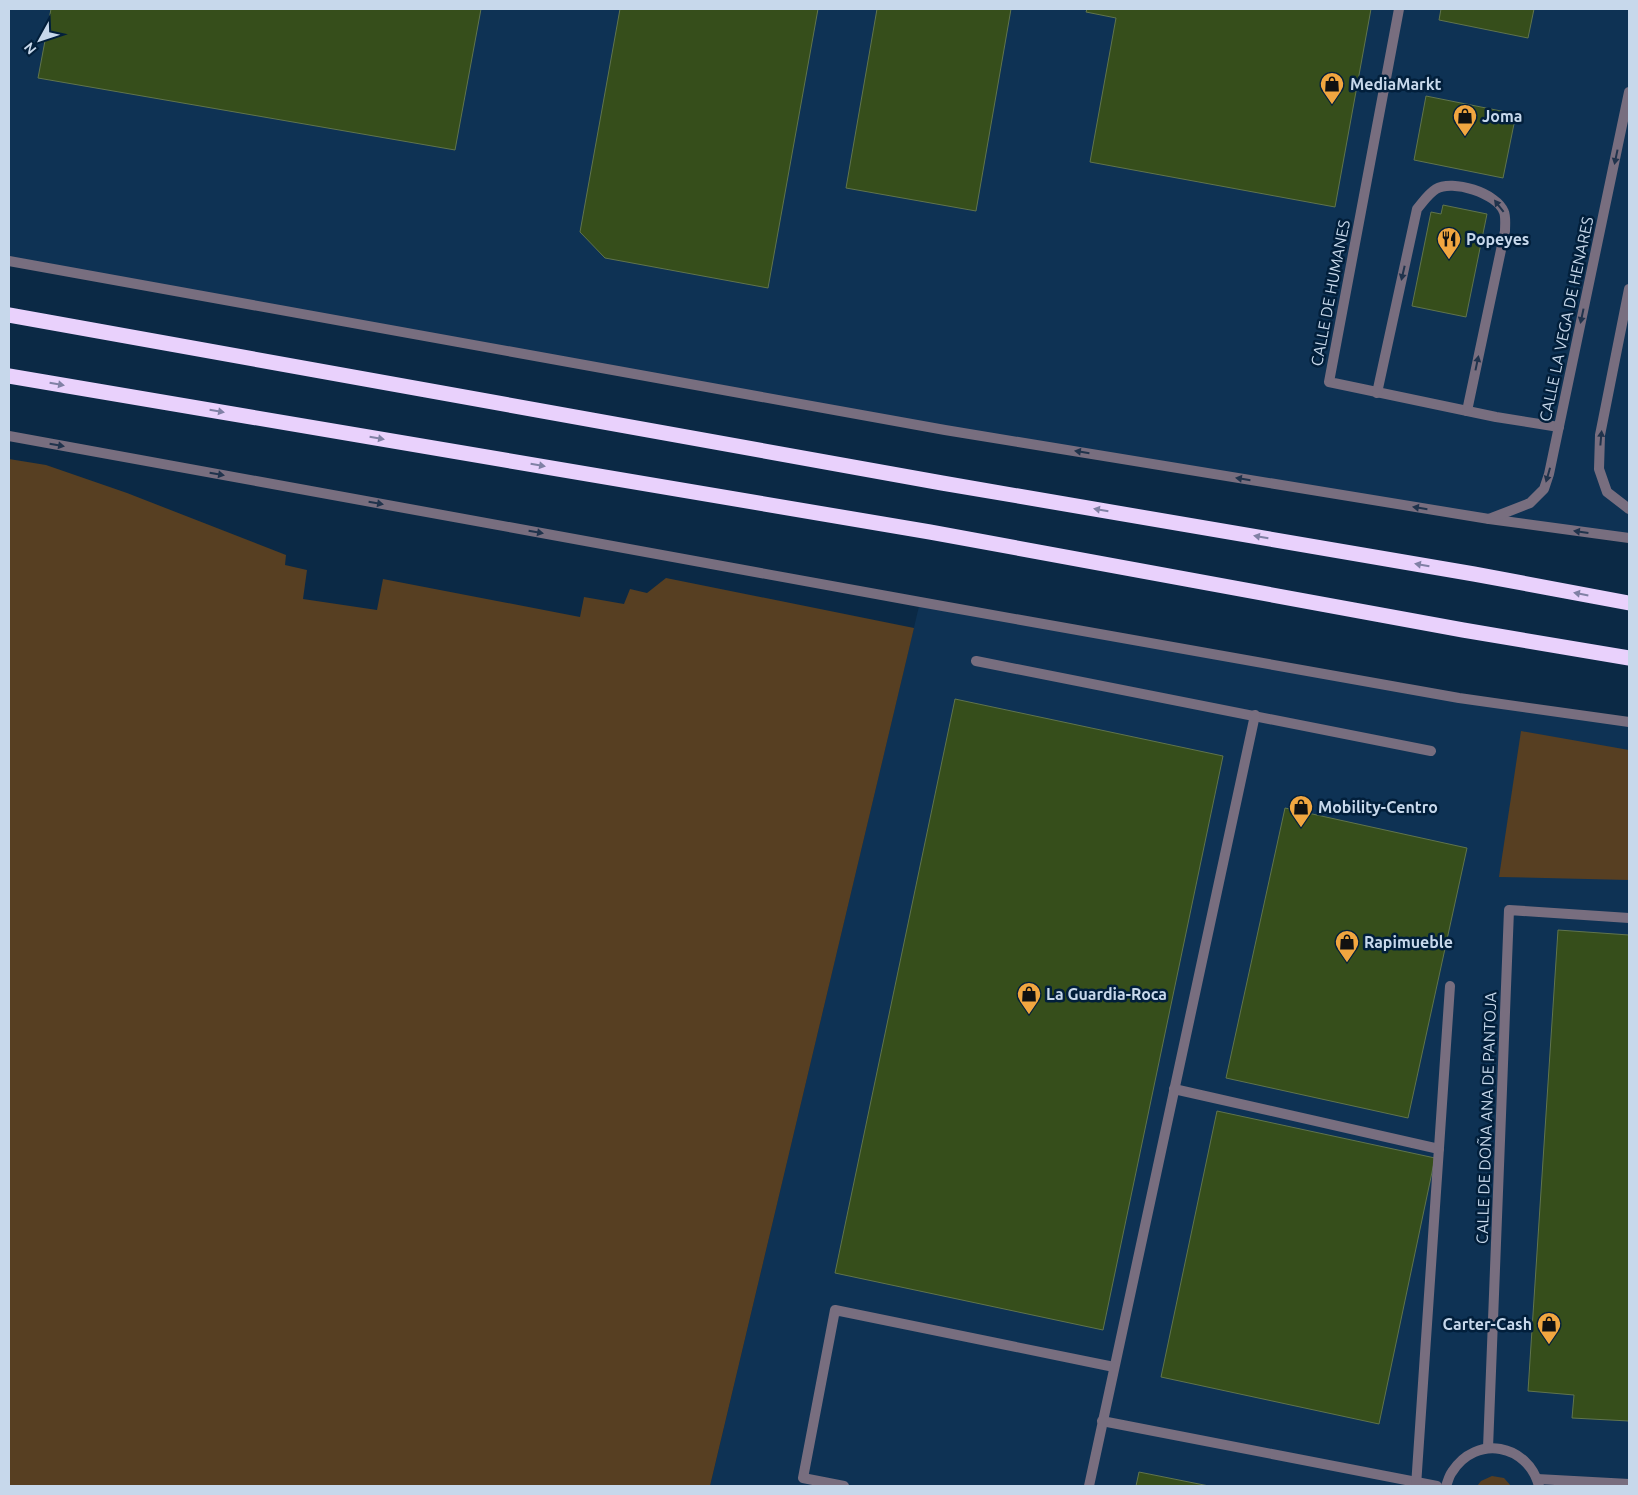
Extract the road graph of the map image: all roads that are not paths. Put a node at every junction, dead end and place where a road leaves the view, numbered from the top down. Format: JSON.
{"nodes":[{"id":1,"x":1398,"y":9,"type":"edge"},
{"id":2,"x":1629,"y":92,"type":"edge"},
{"id":3,"x":9,"y":260,"type":"edge"},
{"id":4,"x":1629,"y":289,"type":"edge"},
{"id":5,"x":9,"y":315,"type":"edge"},
{"id":6,"x":9,"y":376,"type":"edge"},
{"id":7,"x":1377,"y":393,"type":"junction"},
{"id":8,"x":1467,"y":411,"type":"junction"},
{"id":9,"x":1559,"y":427,"type":"junction"},
{"id":10,"x":9,"y":436,"type":"edge"},
{"id":11,"x":1629,"y":509,"type":"edge"},
{"id":12,"x":1489,"y":519,"type":"junction"},
{"id":13,"x":1629,"y":538,"type":"edge"},
{"id":14,"x":1629,"y":603,"type":"edge"},
{"id":15,"x":1629,"y":658,"type":"edge"},
{"id":16,"x":976,"y":661,"type":"dead end"},
{"id":17,"x":1255,"y":716,"type":"junction"},
{"id":18,"x":1629,"y":722,"type":"edge"},
{"id":19,"x":1430,"y":751,"type":"dead end"},
{"id":20,"x":1629,"y":918,"type":"edge"},
{"id":21,"x":1450,"y":986,"type":"dead end"},
{"id":22,"x":1174,"y":1089,"type":"junction"},
{"id":23,"x":1440,"y":1149,"type":"junction"},
{"id":24,"x":1114,"y":1367,"type":"junction"},
{"id":25,"x":1102,"y":1421,"type":"junction"},
{"id":26,"x":1488,"y":1448,"type":"junction"},
{"id":27,"x":1538,"y":1482,"type":"edge"},
{"id":28,"x":1629,"y":1484,"type":"edge"},
{"id":29,"x":1417,"y":1485,"type":"edge"},
{"id":30,"x":844,"y":1486,"type":"edge"},
{"id":31,"x":1089,"y":1486,"type":"edge"},
{"id":32,"x":1437,"y":1486,"type":"edge"},
{"id":33,"x":1446,"y":1486,"type":"edge"}],
"edges":[{"from":1,"to":7,"type":"street","name":"CALLE DE HUMANES"},
{"from":2,"to":9,"type":"street","name":"CALLE LA VEGA DE HENARES","one_way":true},
{"from":12,"to":3,"type":"street","one_way":true},
{"from":11,"to":4,"type":"street","one_way":true},
{"from":14,"to":5,"type":"highway","one_way":true},
{"from":6,"to":15,"type":"highway","one_way":true},
{"from":7,"to":8,"type":"street","name":"CALLE DE HUMANES"},
{"from":8,"to":7,"type":"street","one_way":true},
{"from":8,"to":9,"type":"street","name":"CALLE DE HUMANES"},
{"from":9,"to":12,"type":"street","name":"CALLE LA VEGA DE HENARES","one_way":true},
{"from":10,"to":18,"type":"street","one_way":true},
{"from":13,"to":12,"type":"street","one_way":true},
{"from":16,"to":17,"type":"street"},
{"from":17,"to":19,"type":"street"},
{"from":17,"to":22,"type":"street"},
{"from":20,"to":26,"type":"street","name":"CALLE DE DOÑA ANA DE PANTOJA"},
{"from":21,"to":23,"type":"street"},
{"from":22,"to":23,"type":"street"},
{"from":22,"to":24,"type":"street"},
{"from":23,"to":29,"type":"street"},
{"from":24,"to":25,"type":"street"},
{"from":24,"to":30,"type":"street"},
{"from":25,"to":29,"type":"street"},
{"from":25,"to":31,"type":"street"},
{"from":26,"to":27,"type":"street"},
{"from":26,"to":33,"type":"street"},
{"from":27,"to":28,"type":"street"},
{"from":29,"to":32,"type":"street"}]}
